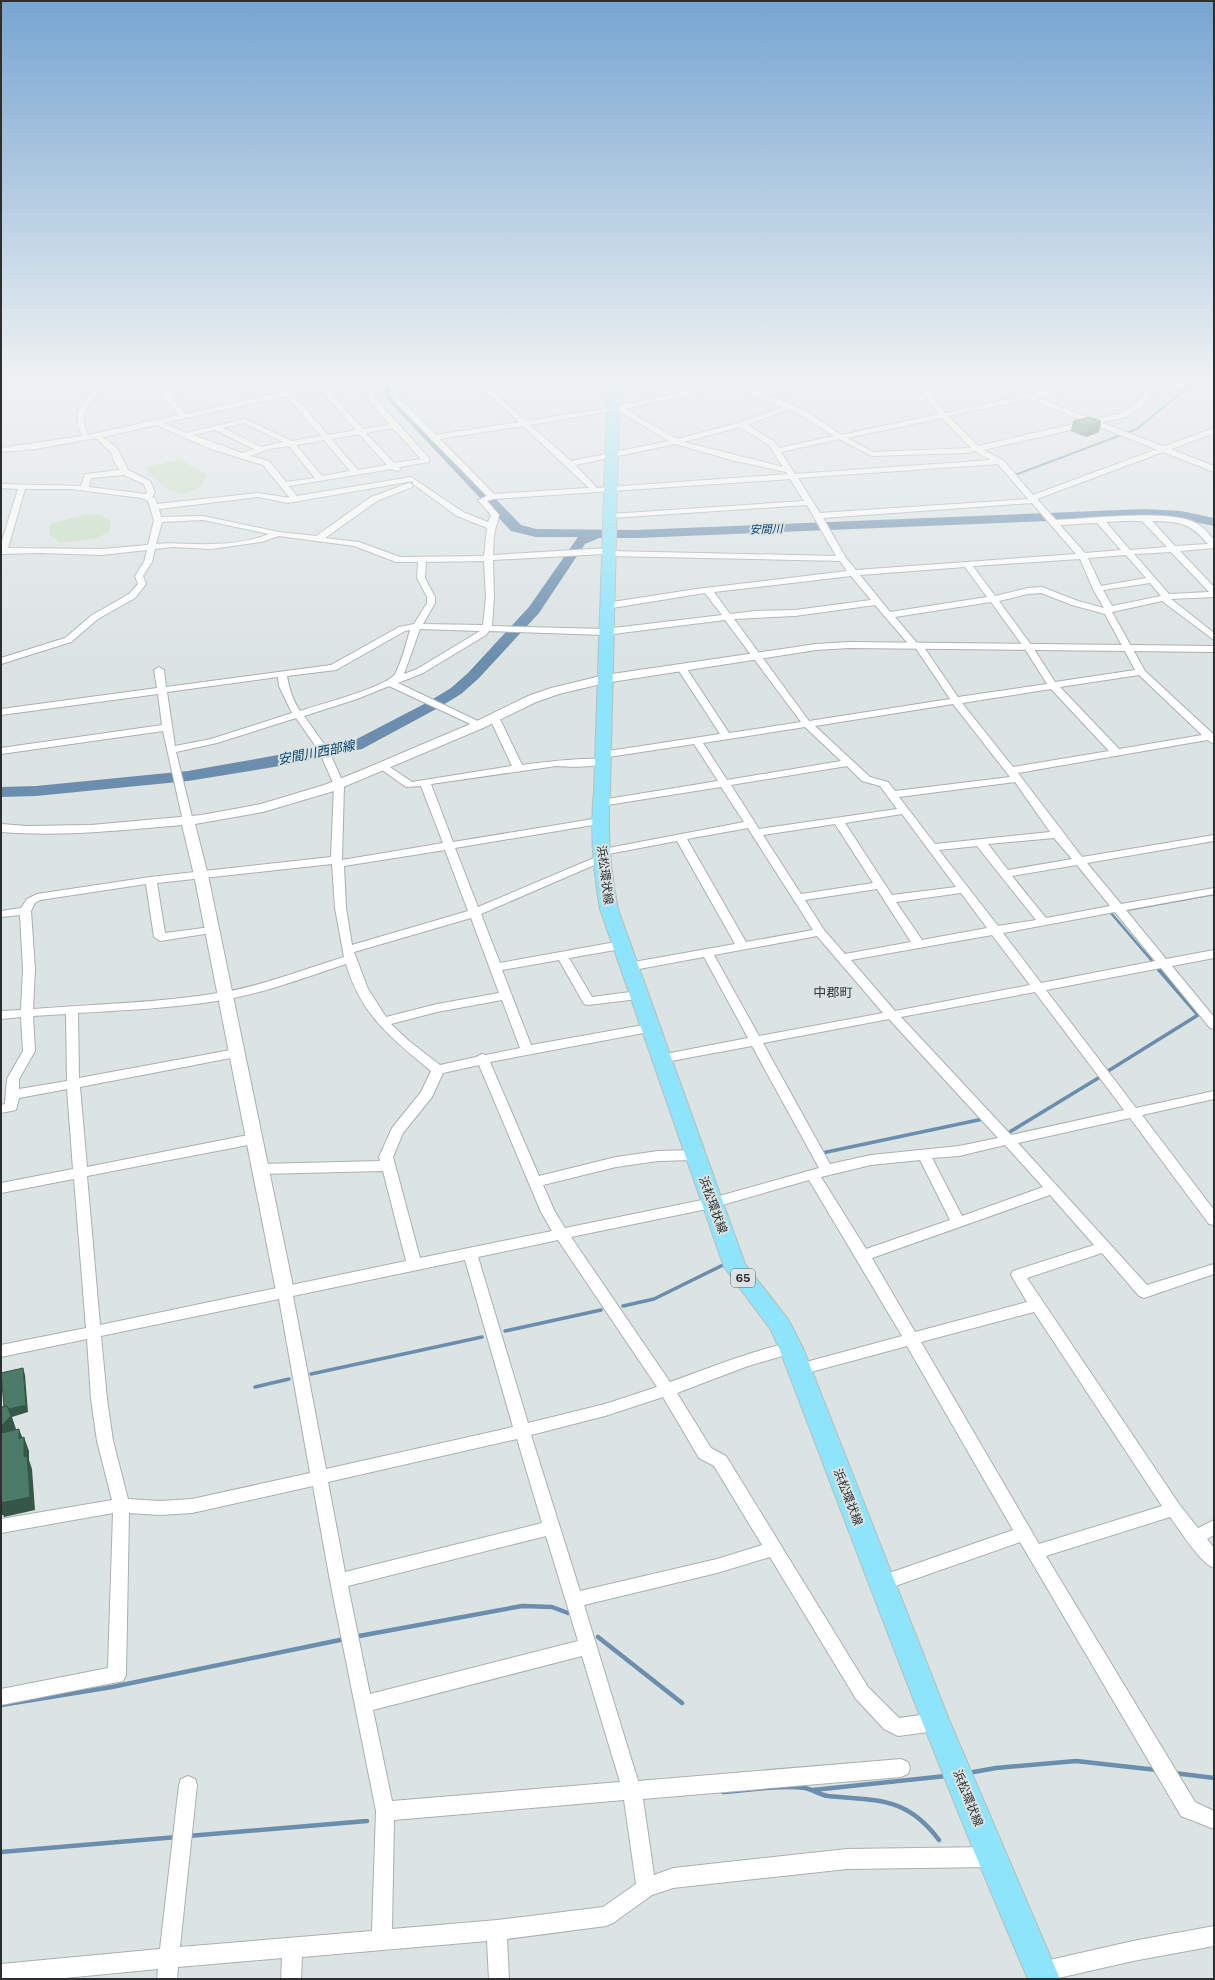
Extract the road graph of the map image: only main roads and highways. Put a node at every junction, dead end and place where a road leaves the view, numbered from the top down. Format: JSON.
{"nodes":[{"id":1,"x":611,"y":472,"type":"edge"},
{"id":2,"x":1042,"y":1976,"type":"edge"}],
"edges":[{"from":1,"to":2,"type":"main road","name":"浜松環状線","number":"65"}]}
